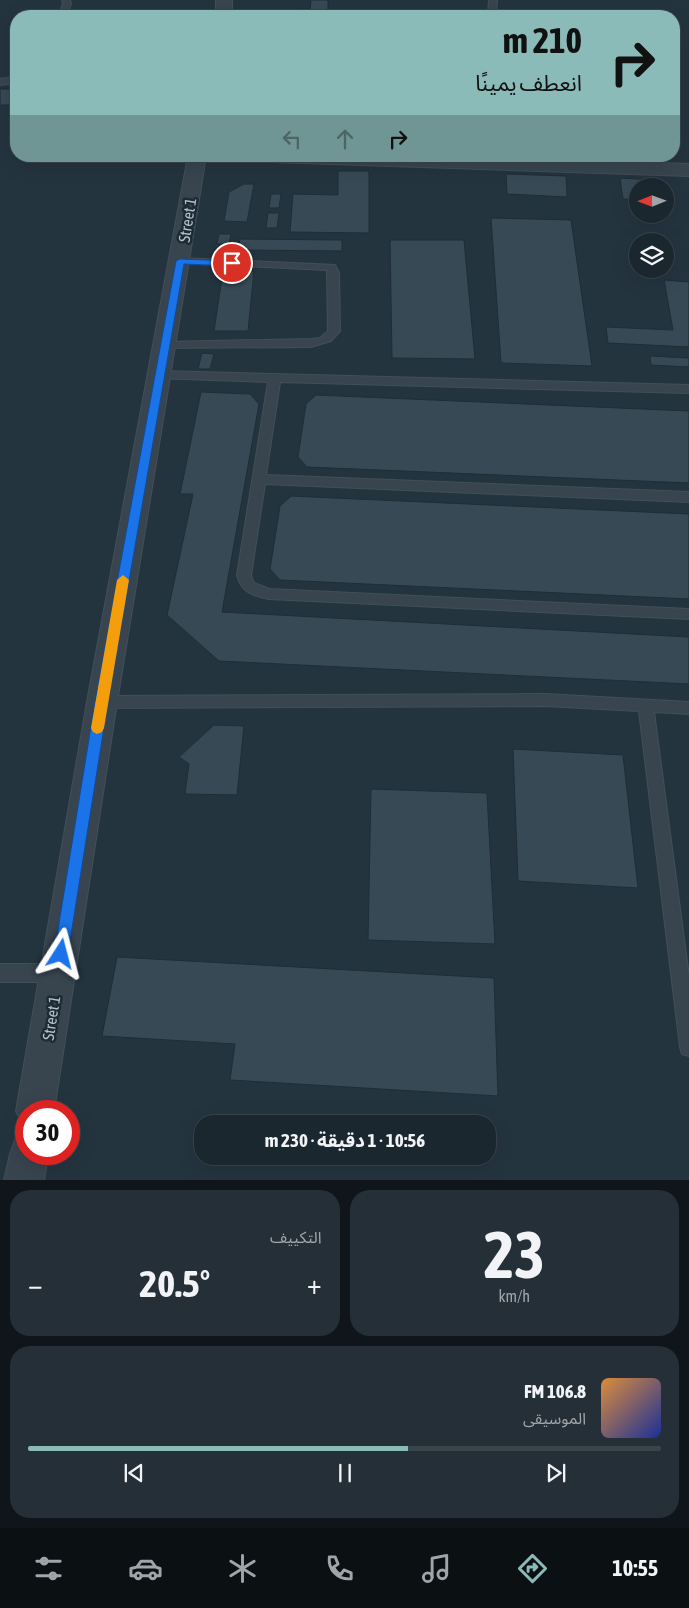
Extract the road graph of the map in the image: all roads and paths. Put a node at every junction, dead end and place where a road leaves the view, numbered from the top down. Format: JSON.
{"nodes":[{"id":1,"x":196,"y":162,"type":"edge"},
{"id":2,"x":618,"y":162,"type":"edge"},
{"id":3,"x":689,"y":170,"type":"edge"},
{"id":4,"x":180,"y":261,"type":"junction"},
{"id":5,"x":164,"y":346,"type":"junction"},
{"id":6,"x":159,"y":375,"type":"junction"},
{"id":7,"x":275,"y":377,"type":"junction"},
{"id":8,"x":689,"y":389,"type":"edge"},
{"id":9,"x":258,"y":479,"type":"junction"},
{"id":10,"x":689,"y":497,"type":"edge"},
{"id":11,"x":689,"y":614,"type":"edge"},
{"id":12,"x":102,"y":702,"type":"junction"},
{"id":13,"x":646,"y":706,"type":"junction"},
{"id":14,"x":689,"y":708,"type":"edge"},
{"id":15,"x":0,"y":973,"type":"edge"},
{"id":16,"x":58,"y":973,"type":"junction"},
{"id":17,"x":689,"y":1046,"type":"edge"},
{"id":18,"x":38,"y":1100,"type":"edge"},
{"id":19,"x":26,"y":1165,"type":"edge"},
{"id":20,"x":24,"y":1180,"type":"edge"}],
"edges":[{"from":1,"to":4,"type":"street","name":"Street 1"},
{"from":2,"to":3,"type":"street"},
{"from":4,"to":5,"type":"street","name":"Street 1"},
{"from":4,"to":5,"type":"lane"},
{"from":5,"to":6,"type":"street","name":"Street 1"},
{"from":6,"to":7,"type":"lane"},
{"from":6,"to":12,"type":"street","name":"Street 1"},
{"from":7,"to":8,"type":"lane"},
{"from":7,"to":9,"type":"lane"},
{"from":9,"to":10,"type":"lane"},
{"from":9,"to":11,"type":"lane"},
{"from":12,"to":13,"type":"lane"},
{"from":12,"to":16,"type":"street","name":"Street 1"},
{"from":13,"to":14,"type":"lane"},
{"from":13,"to":17,"type":"lane"},
{"from":15,"to":16,"type":"lane"},
{"from":16,"to":18,"type":"street","name":"Street 1"},
{"from":19,"to":20,"type":"street"}]}
